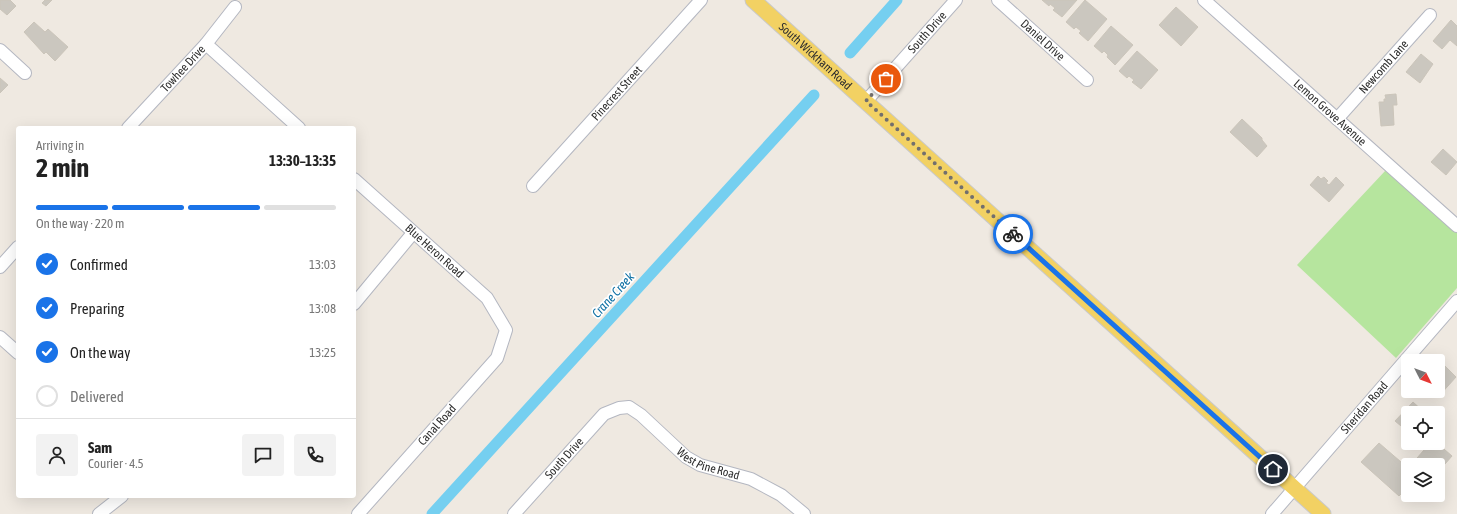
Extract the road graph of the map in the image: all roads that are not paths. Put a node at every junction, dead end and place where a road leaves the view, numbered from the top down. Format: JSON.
{"nodes":[{"id":1,"x":701,"y":0,"type":"edge"},
{"id":2,"x":753,"y":0,"type":"edge"},
{"id":3,"x":956,"y":0,"type":"edge"},
{"id":4,"x":998,"y":0,"type":"edge"},
{"id":5,"x":1204,"y":0,"type":"edge"},
{"id":6,"x":235,"y":7,"type":"dead end"},
{"id":7,"x":1430,"y":15,"type":"dead end"},
{"id":8,"x":206,"y":44,"type":"junction"},
{"id":9,"x":0,"y":50,"type":"edge"},
{"id":10,"x":25,"y":73,"type":"dead end"},
{"id":11,"x":1087,"y":80,"type":"dead end"},
{"id":12,"x":866,"y":101,"type":"junction"},
{"id":13,"x":1337,"y":119,"type":"junction"},
{"id":14,"x":130,"y":126,"type":"edge"},
{"id":15,"x":297,"y":126,"type":"edge"},
{"id":16,"x":356,"y":180,"type":"edge"},
{"id":17,"x":533,"y":186,"type":"dead end"},
{"id":18,"x":1457,"y":226,"type":"edge"},
{"id":19,"x":413,"y":233,"type":"junction"},
{"id":20,"x":16,"y":249,"type":"edge"},
{"id":21,"x":0,"y":267,"type":"edge"},
{"id":22,"x":356,"y":302,"type":"edge"},
{"id":23,"x":1457,"y":302,"type":"edge"},
{"id":24,"x":506,"y":330,"type":"joint"},
{"id":25,"x":0,"y":337,"type":"edge"},
{"id":26,"x":16,"y":352,"type":"edge"},
{"id":27,"x":619,"y":408,"type":"joint"},
{"id":28,"x":1294,"y":489,"type":"junction"},
{"id":29,"x":119,"y":498,"type":"edge"},
{"id":30,"x":99,"y":514,"type":"edge"},
{"id":31,"x":358,"y":514,"type":"edge"},
{"id":32,"x":514,"y":514,"type":"edge"},
{"id":33,"x":804,"y":514,"type":"edge"},
{"id":34,"x":1272,"y":514,"type":"edge"},
{"id":35,"x":1323,"y":514,"type":"edge"}],
"edges":[{"from":1,"to":17,"type":"street","name":"Pinecrest Street"},
{"from":2,"to":12,"type":"main road","name":"South Wickham Road"},
{"from":3,"to":12,"type":"street","name":"South Drive"},
{"from":4,"to":11,"type":"street","name":"Daniel Drive"},
{"from":5,"to":13,"type":"street","name":"Lemon Grove Avenue"},
{"from":6,"to":8,"type":"street","name":"Towhee Drive"},
{"from":7,"to":13,"type":"street","name":"Newcomb Lane"},
{"from":8,"to":14,"type":"street","name":"Towhee Drive"},
{"from":8,"to":15,"type":"street"},
{"from":9,"to":10,"type":"street"},
{"from":12,"to":28,"type":"main road","name":"South Wickham Road"},
{"from":13,"to":18,"type":"street","name":"Lemon Grove Avenue"},
{"from":16,"to":19,"type":"street","name":"Blue Heron Road"},
{"from":19,"to":22,"type":"street"},
{"from":19,"to":24,"type":"street","name":"Blue Heron Road"},
{"from":20,"to":21,"type":"street"},
{"from":23,"to":28,"type":"street","name":"Sheridan Road"},
{"from":24,"to":31,"type":"street","name":"Canal Road"},
{"from":25,"to":26,"type":"street"},
{"from":27,"to":32,"type":"street","name":"South Drive"},
{"from":27,"to":33,"type":"street","name":"West Pine Road"},
{"from":28,"to":34,"type":"street","name":"Sheridan Road"},
{"from":28,"to":35,"type":"main road","name":"South Wickham Road"},
{"from":29,"to":30,"type":"street"}]}
